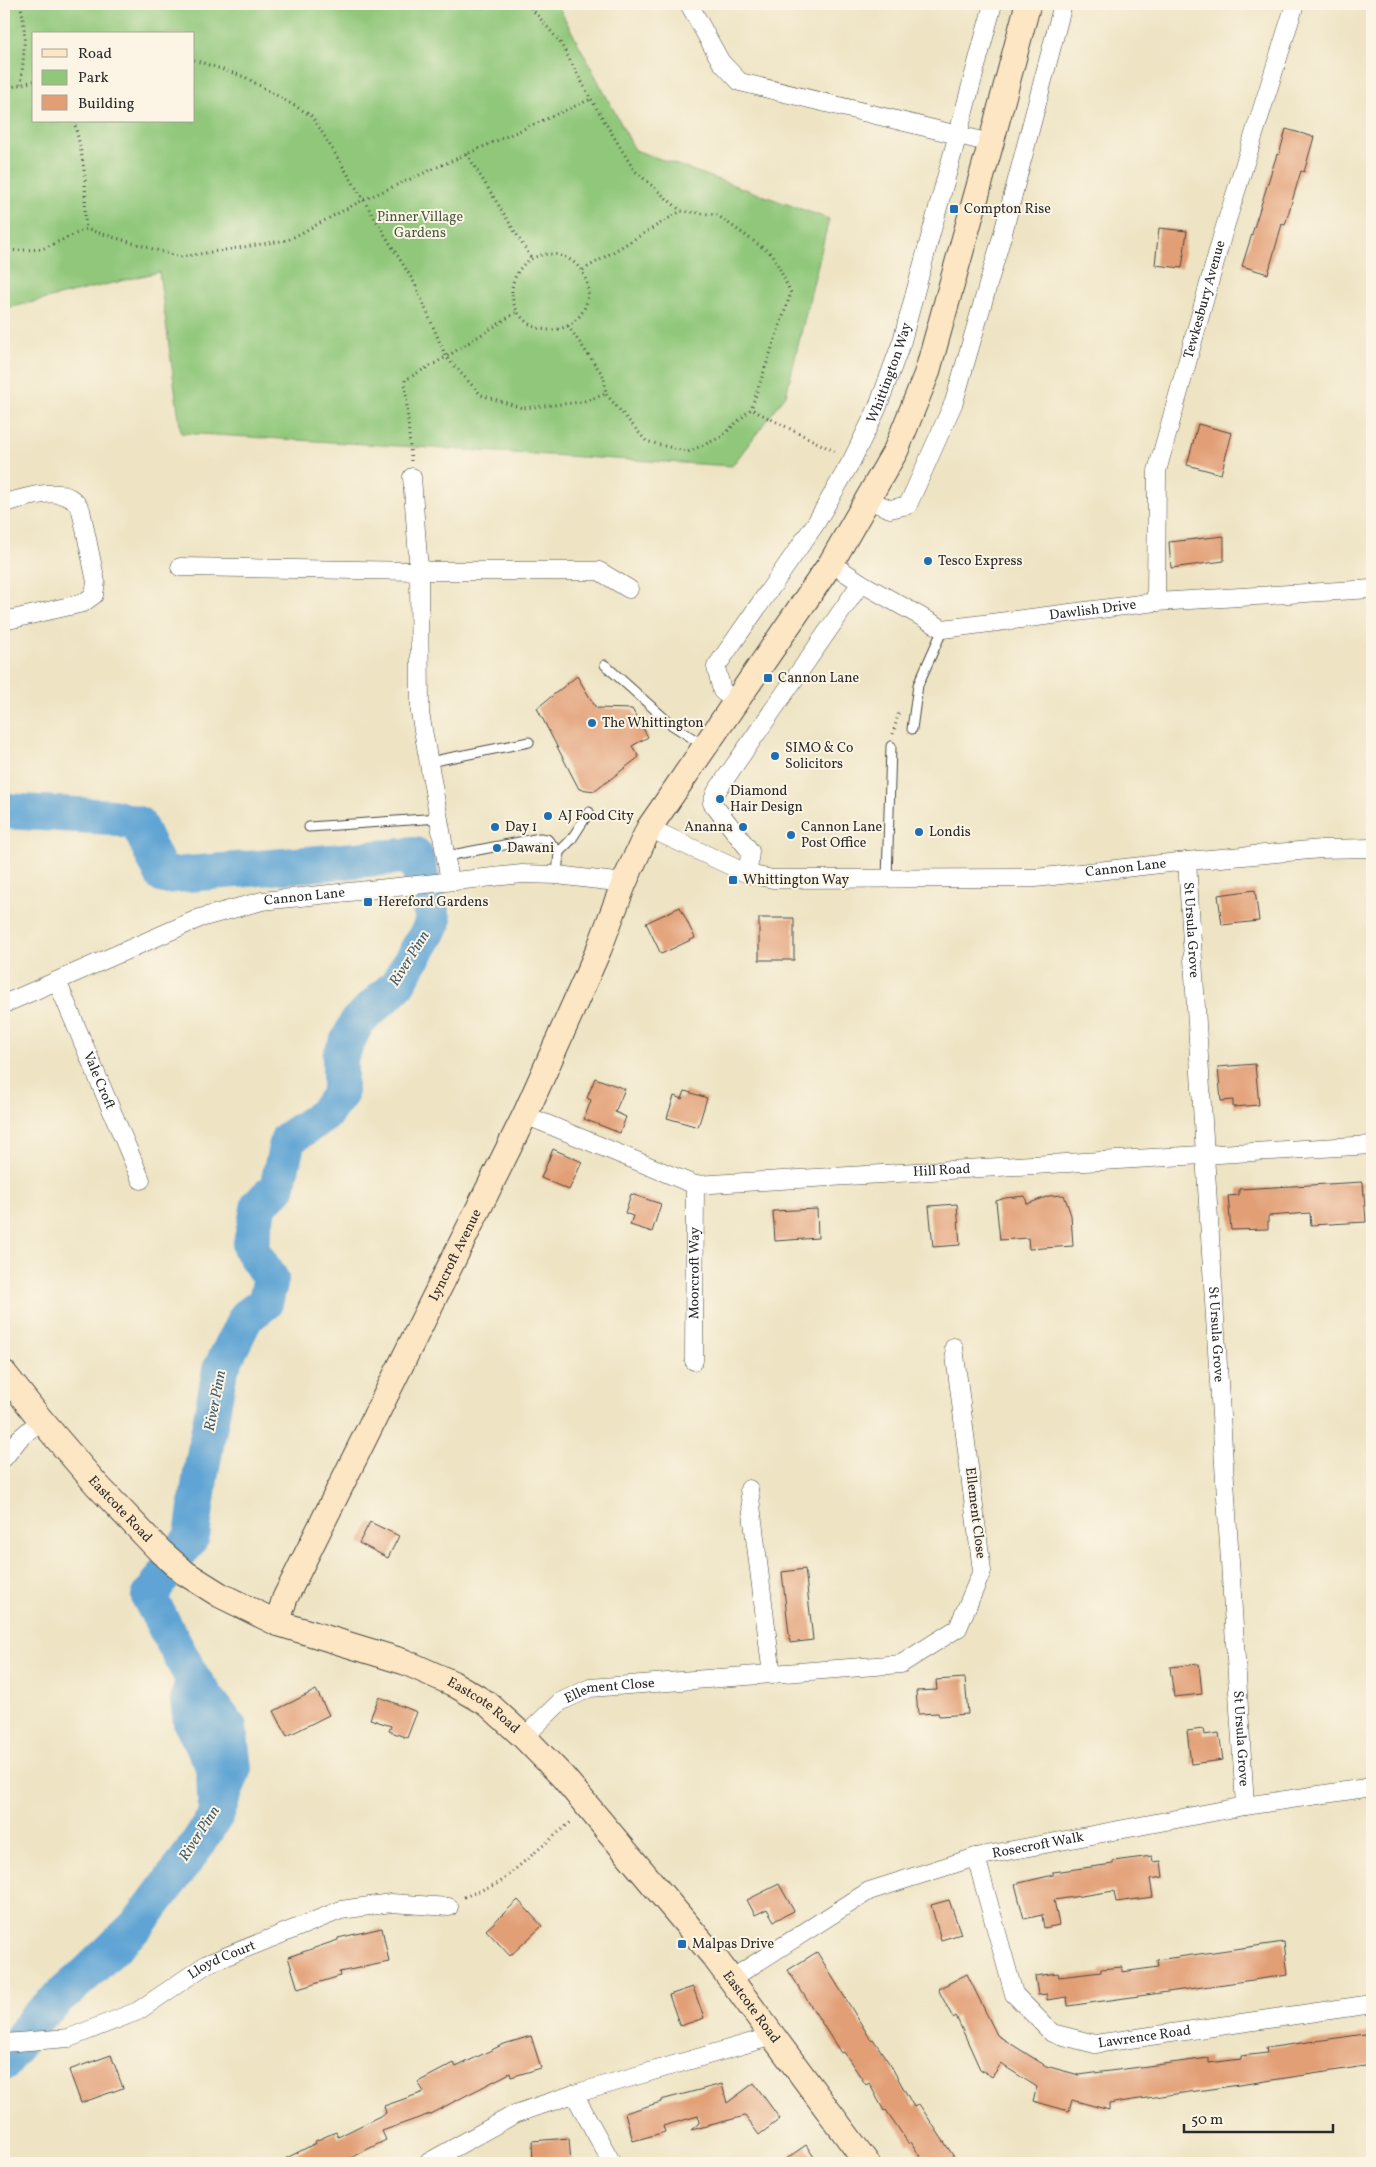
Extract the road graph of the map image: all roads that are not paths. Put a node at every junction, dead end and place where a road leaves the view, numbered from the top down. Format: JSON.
{"nodes":[{"id":1,"x":689,"y":4,"type":"edge"},
{"id":2,"x":994,"y":4,"type":"edge"},
{"id":3,"x":1028,"y":4,"type":"edge"},
{"id":4,"x":1063,"y":4,"type":"edge"},
{"id":5,"x":1295,"y":4,"type":"edge"},
{"id":6,"x":957,"y":136,"type":"junction"},
{"id":7,"x":992,"y":143,"type":"junction"},
{"id":8,"x":412,"y":477,"type":"road end"},
{"id":9,"x":868,"y":500,"type":"junction"},
{"id":10,"x":4,"y":503,"type":"edge"},
{"id":11,"x":831,"y":563,"type":"junction"},
{"id":12,"x":180,"y":567,"type":"dead end"},
{"id":13,"x":419,"y":571,"type":"junction"},
{"id":14,"x":861,"y":583,"type":"junction"},
{"id":15,"x":629,"y":589,"type":"dead end"},
{"id":16,"x":1372,"y":589,"type":"edge"},
{"id":17,"x":1156,"y":602,"type":"junction"},
{"id":18,"x":4,"y":622,"type":"edge"},
{"id":19,"x":943,"y":629,"type":"junction"},
{"id":20,"x":606,"y":665,"type":"dead end"},
{"id":21,"x":735,"y":701,"type":"junction"},
{"id":22,"x":912,"y":729,"type":"dead end"},
{"id":23,"x":528,"y":742,"type":"dead end"},
{"id":24,"x":891,"y":746,"type":"dead end"},
{"id":25,"x":705,"y":747,"type":"junction"},
{"id":26,"x":429,"y":762,"type":"junction"},
{"id":27,"x":588,"y":812,"type":"dead end"},
{"id":28,"x":439,"y":818,"type":"junction"},
{"id":29,"x":309,"y":827,"type":"dead end"},
{"id":30,"x":649,"y":828,"type":"junction"},
{"id":31,"x":1372,"y":848,"type":"edge"},
{"id":32,"x":559,"y":852,"type":"junction"},
{"id":33,"x":447,"y":856,"type":"junction"},
{"id":34,"x":1187,"y":861,"type":"junction"},
{"id":35,"x":748,"y":874,"type":"junction"},
{"id":36,"x":558,"y":875,"type":"junction"},
{"id":37,"x":887,"y":880,"type":"junction"},
{"id":38,"x":442,"y":882,"type":"junction"},
{"id":39,"x":624,"y":883,"type":"junction"},
{"id":40,"x":57,"y":981,"type":"junction"},
{"id":41,"x":4,"y":1004,"type":"edge"},
{"id":42,"x":525,"y":1115,"type":"junction"},
{"id":43,"x":1372,"y":1145,"type":"edge"},
{"id":44,"x":1205,"y":1155,"type":"junction"},
{"id":45,"x":141,"y":1180,"type":"dead end"},
{"id":46,"x":695,"y":1185,"type":"junction"},
{"id":47,"x":954,"y":1347,"type":"dead end"},
{"id":48,"x":694,"y":1361,"type":"dead end"},
{"id":49,"x":4,"y":1373,"type":"edge"},
{"id":50,"x":41,"y":1420,"type":"junction"},
{"id":51,"x":4,"y":1458,"type":"edge"},
{"id":52,"x":749,"y":1489,"type":"dead end"},
{"id":53,"x":277,"y":1623,"type":"junction"},
{"id":54,"x":772,"y":1674,"type":"junction"},
{"id":55,"x":524,"y":1736,"type":"junction"},
{"id":56,"x":1372,"y":1787,"type":"edge"},
{"id":57,"x":1245,"y":1806,"type":"junction"},
{"id":58,"x":976,"y":1858,"type":"junction"},
{"id":59,"x":449,"y":1908,"type":"road end"},
{"id":60,"x":731,"y":1979,"type":"junction"},
{"id":61,"x":1372,"y":2004,"type":"edge"},
{"id":62,"x":773,"y":2036,"type":"junction"},
{"id":63,"x":4,"y":2043,"type":"edge"},
{"id":64,"x":574,"y":2094,"type":"junction"},
{"id":65,"x":427,"y":2163,"type":"edge"},
{"id":66,"x":612,"y":2163,"type":"edge"},
{"id":67,"x":867,"y":2163,"type":"edge"}],
"edges":[{"from":1,"to":6,"type":"street"},
{"from":2,"to":6,"type":"street","name":"Whittington Way"},
{"from":3,"to":7,"type":"street"},
{"from":4,"to":9,"type":"street"},
{"from":5,"to":17,"type":"street","name":"Tewkesbury Avenue"},
{"from":6,"to":7,"type":"street"},
{"from":6,"to":21,"type":"street","name":"Whittington Way"},
{"from":7,"to":9,"type":"street"},
{"from":8,"to":13,"type":"street"},
{"from":9,"to":11,"type":"street"},
{"from":10,"to":18,"type":"street"},
{"from":11,"to":14,"type":"street"},
{"from":11,"to":21,"type":"street"},
{"from":12,"to":13,"type":"street"},
{"from":13,"to":15,"type":"street"},
{"from":13,"to":26,"type":"street"},
{"from":14,"to":19,"type":"street"},
{"from":14,"to":35,"type":"street"},
{"from":16,"to":17,"type":"street","name":"Dawlish Drive"},
{"from":17,"to":19,"type":"street","name":"Dawlish Drive"},
{"from":19,"to":22,"type":"lane"},
{"from":20,"to":25,"type":"lane"},
{"from":21,"to":25,"type":"street"},
{"from":23,"to":26,"type":"lane"},
{"from":24,"to":37,"type":"lane"},
{"from":25,"to":30,"type":"street"},
{"from":26,"to":28,"type":"street"},
{"from":27,"to":32,"type":"lane"},
{"from":28,"to":29,"type":"lane"},
{"from":28,"to":33,"type":"street"},
{"from":30,"to":35,"type":"street","name":"Cannon Lane"},
{"from":30,"to":39,"type":"street"},
{"from":31,"to":34,"type":"street","name":"Cannon Lane"},
{"from":32,"to":33,"type":"lane"},
{"from":32,"to":36,"type":"lane"},
{"from":33,"to":38,"type":"street"},
{"from":34,"to":37,"type":"street","name":"Cannon Lane"},
{"from":34,"to":44,"type":"street","name":"St Ursula Grove"},
{"from":35,"to":37,"type":"street","name":"Cannon Lane"},
{"from":36,"to":38,"type":"street","name":"Cannon Lane"},
{"from":36,"to":39,"type":"street","name":"Cannon Lane"},
{"from":38,"to":40,"type":"street","name":"Cannon Lane"},
{"from":39,"to":42,"type":"street","name":"Lyncroft Avenue"},
{"from":40,"to":41,"type":"street","name":"Cannon Lane"},
{"from":40,"to":45,"type":"street","name":"Vale Croft"},
{"from":42,"to":46,"type":"street","name":"Hill Road"},
{"from":42,"to":53,"type":"street","name":"Lyncroft Avenue"},
{"from":43,"to":44,"type":"street","name":"Hill Road"},
{"from":44,"to":46,"type":"street","name":"Hill Road"},
{"from":44,"to":57,"type":"street","name":"St Ursula Grove"},
{"from":46,"to":48,"type":"street","name":"Moorcroft Way"},
{"from":47,"to":54,"type":"street","name":"Ellement Close"},
{"from":49,"to":50,"type":"street","name":"Eastcote Road"},
{"from":50,"to":51,"type":"street"},
{"from":50,"to":53,"type":"street","name":"Eastcote Road"},
{"from":52,"to":54,"type":"street"},
{"from":53,"to":55,"type":"street","name":"Eastcote Road"},
{"from":54,"to":55,"type":"street","name":"Ellement Close"},
{"from":55,"to":60,"type":"street","name":"Eastcote Road"},
{"from":56,"to":57,"type":"street","name":"Rosecroft Walk"},
{"from":57,"to":58,"type":"street","name":"Rosecroft Walk"},
{"from":58,"to":60,"type":"street","name":"Rosecroft Walk"},
{"from":58,"to":61,"type":"street","name":"Lawrence Road"},
{"from":59,"to":63,"type":"street","name":"Lloyd Court"},
{"from":60,"to":62,"type":"street","name":"Eastcote Road"},
{"from":62,"to":64,"type":"street"},
{"from":62,"to":67,"type":"street","name":"Eastcote Road"},
{"from":64,"to":65,"type":"street"},
{"from":64,"to":66,"type":"street"}]}
